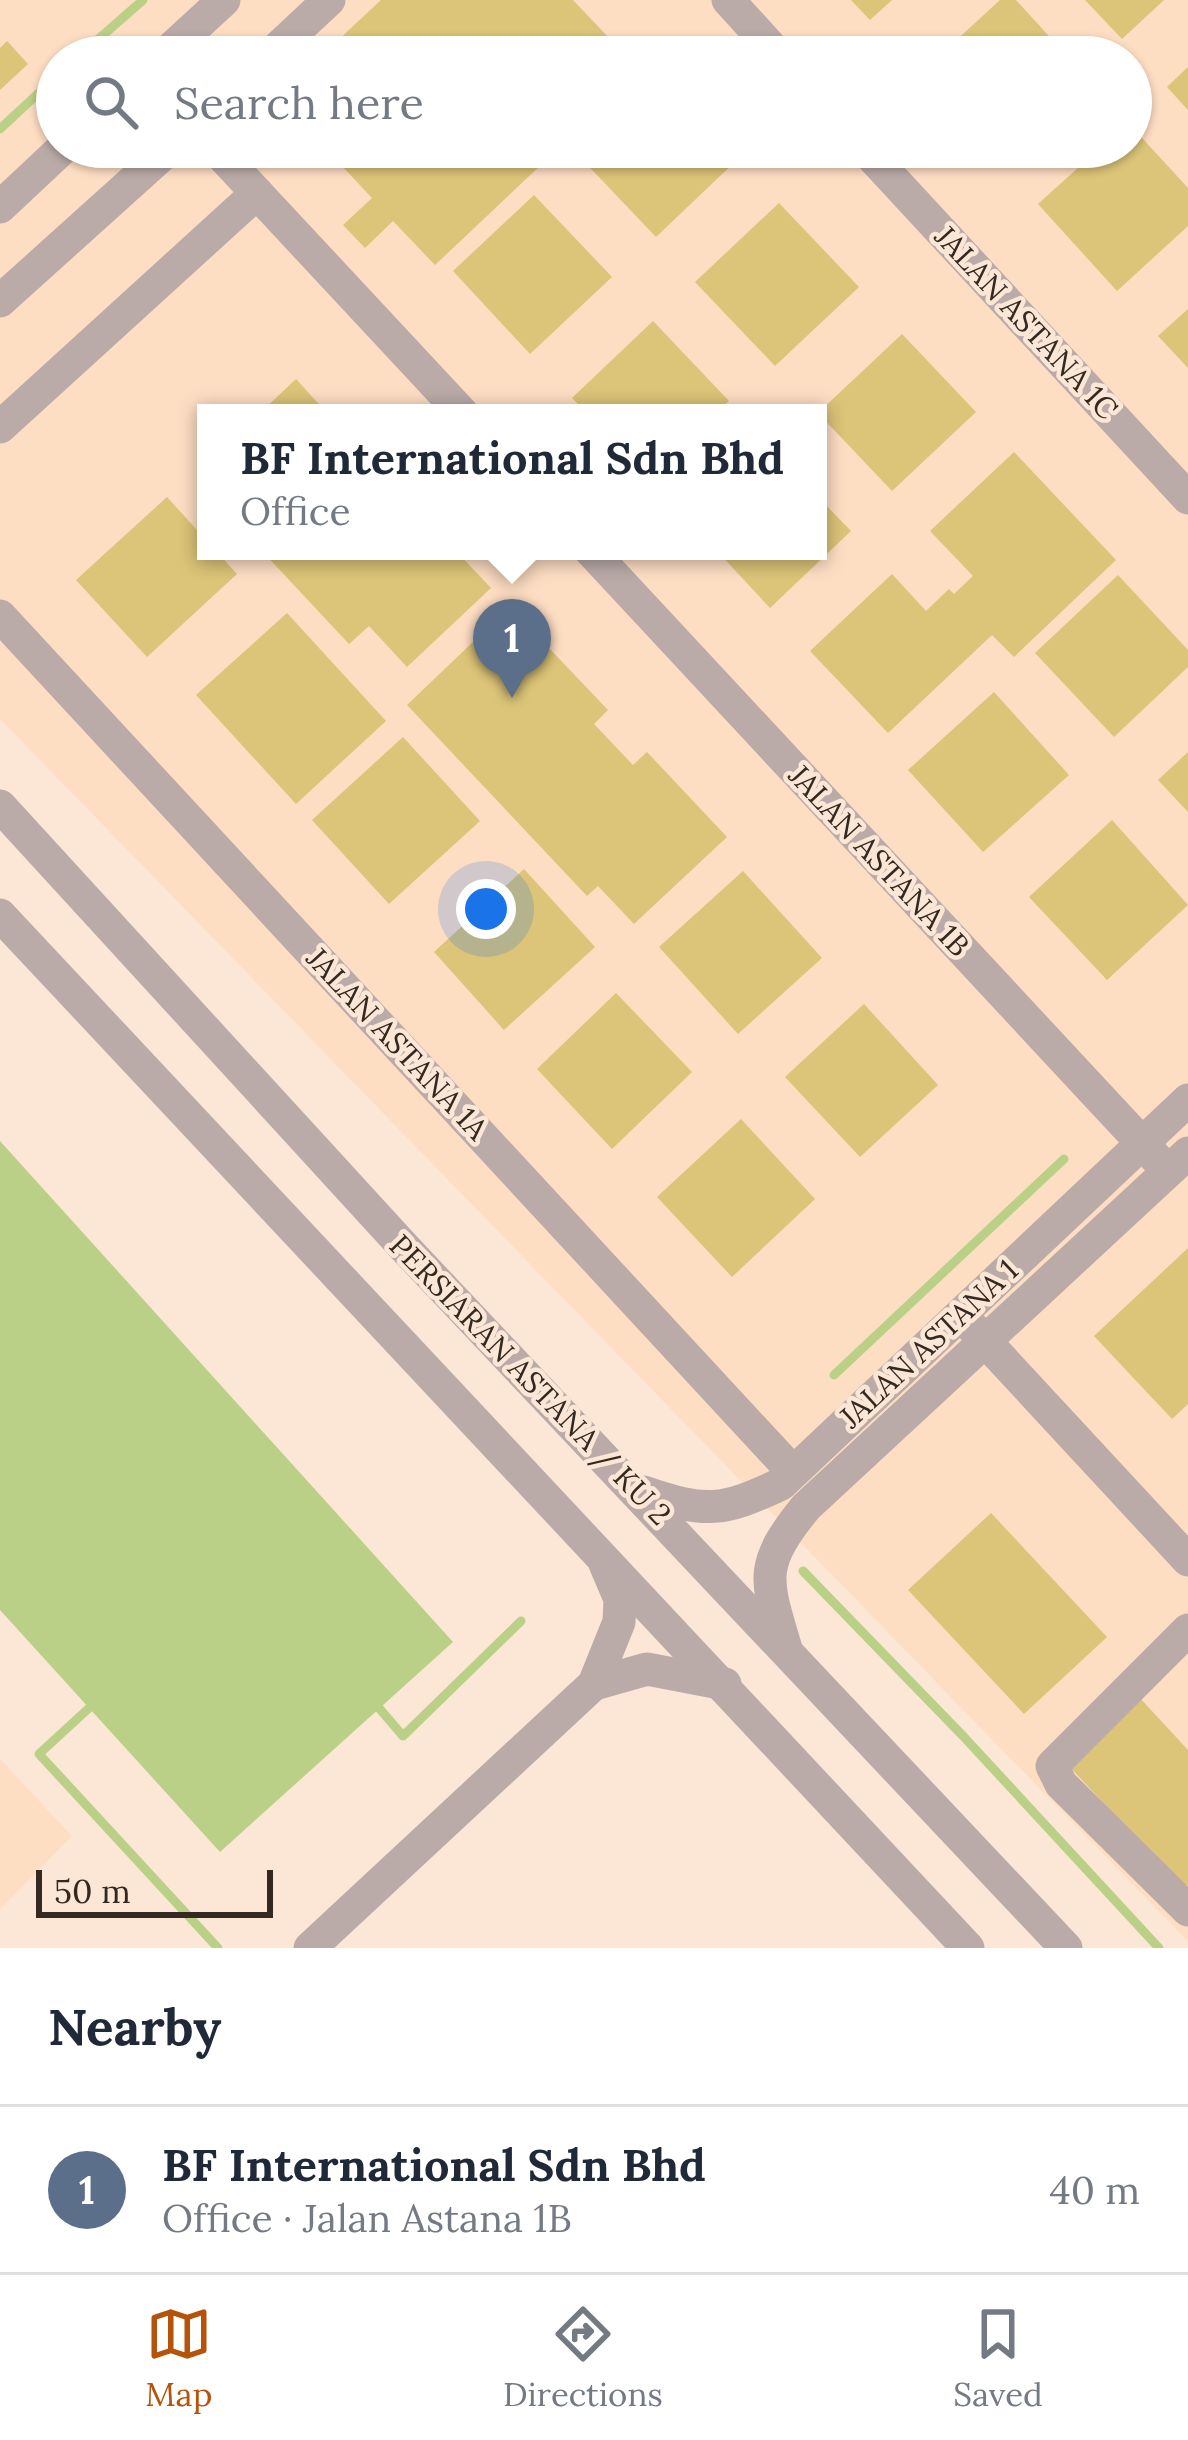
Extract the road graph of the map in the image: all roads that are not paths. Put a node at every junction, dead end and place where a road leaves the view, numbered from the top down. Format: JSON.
{"nodes":[{"id":1,"x":224,"y":0,"type":"edge"},
{"id":2,"x":329,"y":0,"type":"edge"},
{"id":3,"x":728,"y":0,"type":"edge"},
{"id":4,"x":184,"y":36,"type":"edge"},
{"id":5,"x":290,"y":36,"type":"edge"},
{"id":6,"x":761,"y":36,"type":"edge"},
{"id":7,"x":42,"y":168,"type":"edge"},
{"id":8,"x":148,"y":168,"type":"edge"},
{"id":9,"x":234,"y":168,"type":"edge"},
{"id":10,"x":882,"y":168,"type":"edge"},
{"id":11,"x":257,"y":193,"type":"junction"},
{"id":12,"x":0,"y":207,"type":"edge"},
{"id":13,"x":0,"y":301,"type":"edge"},
{"id":14,"x":454,"y":404,"type":"edge"},
{"id":15,"x":0,"y":427,"type":"edge"},
{"id":16,"x":1188,"y":498,"type":"edge"},
{"id":17,"x":599,"y":560,"type":"edge"},
{"id":18,"x":0,"y":616,"type":"edge"},
{"id":19,"x":0,"y":806,"type":"edge"},
{"id":20,"x":0,"y":915,"type":"edge"},
{"id":21,"x":1188,"y":1100,"type":"edge"},
{"id":22,"x":1142,"y":1144,"type":"junction"},
{"id":23,"x":1178,"y":1162,"type":"edge"},
{"id":24,"x":960,"y":1315,"type":"junction"},
{"id":25,"x":986,"y":1341,"type":"junction"},
{"id":26,"x":794,"y":1472,"type":"junction"},
{"id":27,"x":636,"y":1489,"type":"junction"},
{"id":28,"x":588,"y":1538,"type":"junction"},
{"id":29,"x":1188,"y":1560,"type":"edge"},
{"id":30,"x":1188,"y":1630,"type":"edge"},
{"id":31,"x":789,"y":1657,"type":"junction"},
{"id":32,"x":595,"y":1684,"type":"junction"},
{"id":33,"x":724,"y":1684,"type":"junction"},
{"id":34,"x":1188,"y":1910,"type":"edge"},
{"id":35,"x":310,"y":1948,"type":"edge"},
{"id":36,"x":968,"y":1948,"type":"edge"},
{"id":37,"x":1066,"y":1948,"type":"edge"}],
"edges":[{"from":1,"to":4,"type":"street"},
{"from":2,"to":5,"type":"street"},
{"from":3,"to":6,"type":"street"},
{"from":7,"to":12,"type":"street"},
{"from":8,"to":13,"type":"street"},
{"from":9,"to":11,"type":"street"},
{"from":10,"to":16,"type":"street","name":"JALAN ASTANA 1C"},
{"from":11,"to":14,"type":"street"},
{"from":11,"to":15,"type":"street"},
{"from":17,"to":22,"type":"street","name":"JALAN ASTANA 1B"},
{"from":18,"to":26,"type":"street","name":"JALAN ASTANA 1A"},
{"from":19,"to":27,"type":"street","name":"PERSIARAN ASTANA / KU 2"},
{"from":20,"to":28,"type":"street"},
{"from":21,"to":22,"type":"street","name":"JALAN ASTANA 1"},
{"from":22,"to":23,"type":"street","name":"JALAN ASTANA 1B"},
{"from":22,"to":24,"type":"street","name":"JALAN ASTANA 1"},
{"from":23,"to":25,"type":"street","name":"JALAN ASTANA 1"},
{"from":24,"to":25,"type":"street"},
{"from":24,"to":26,"type":"street","name":"JALAN ASTANA 1"},
{"from":25,"to":29,"type":"street"},
{"from":25,"to":31,"type":"street","name":"JALAN ASTANA 1"},
{"from":26,"to":27,"type":"street","name":"JALAN ASTANA 1"},
{"from":27,"to":31,"type":"street","name":"PERSIARAN ASTANA / KU 2"},
{"from":28,"to":32,"type":"street"},
{"from":28,"to":33,"type":"street"},
{"from":30,"to":34,"type":"street"},
{"from":31,"to":37,"type":"street","name":"PERSIARAN ASTANA / KU 2"},
{"from":32,"to":33,"type":"street"},
{"from":32,"to":35,"type":"street"},
{"from":33,"to":36,"type":"street"}]}
